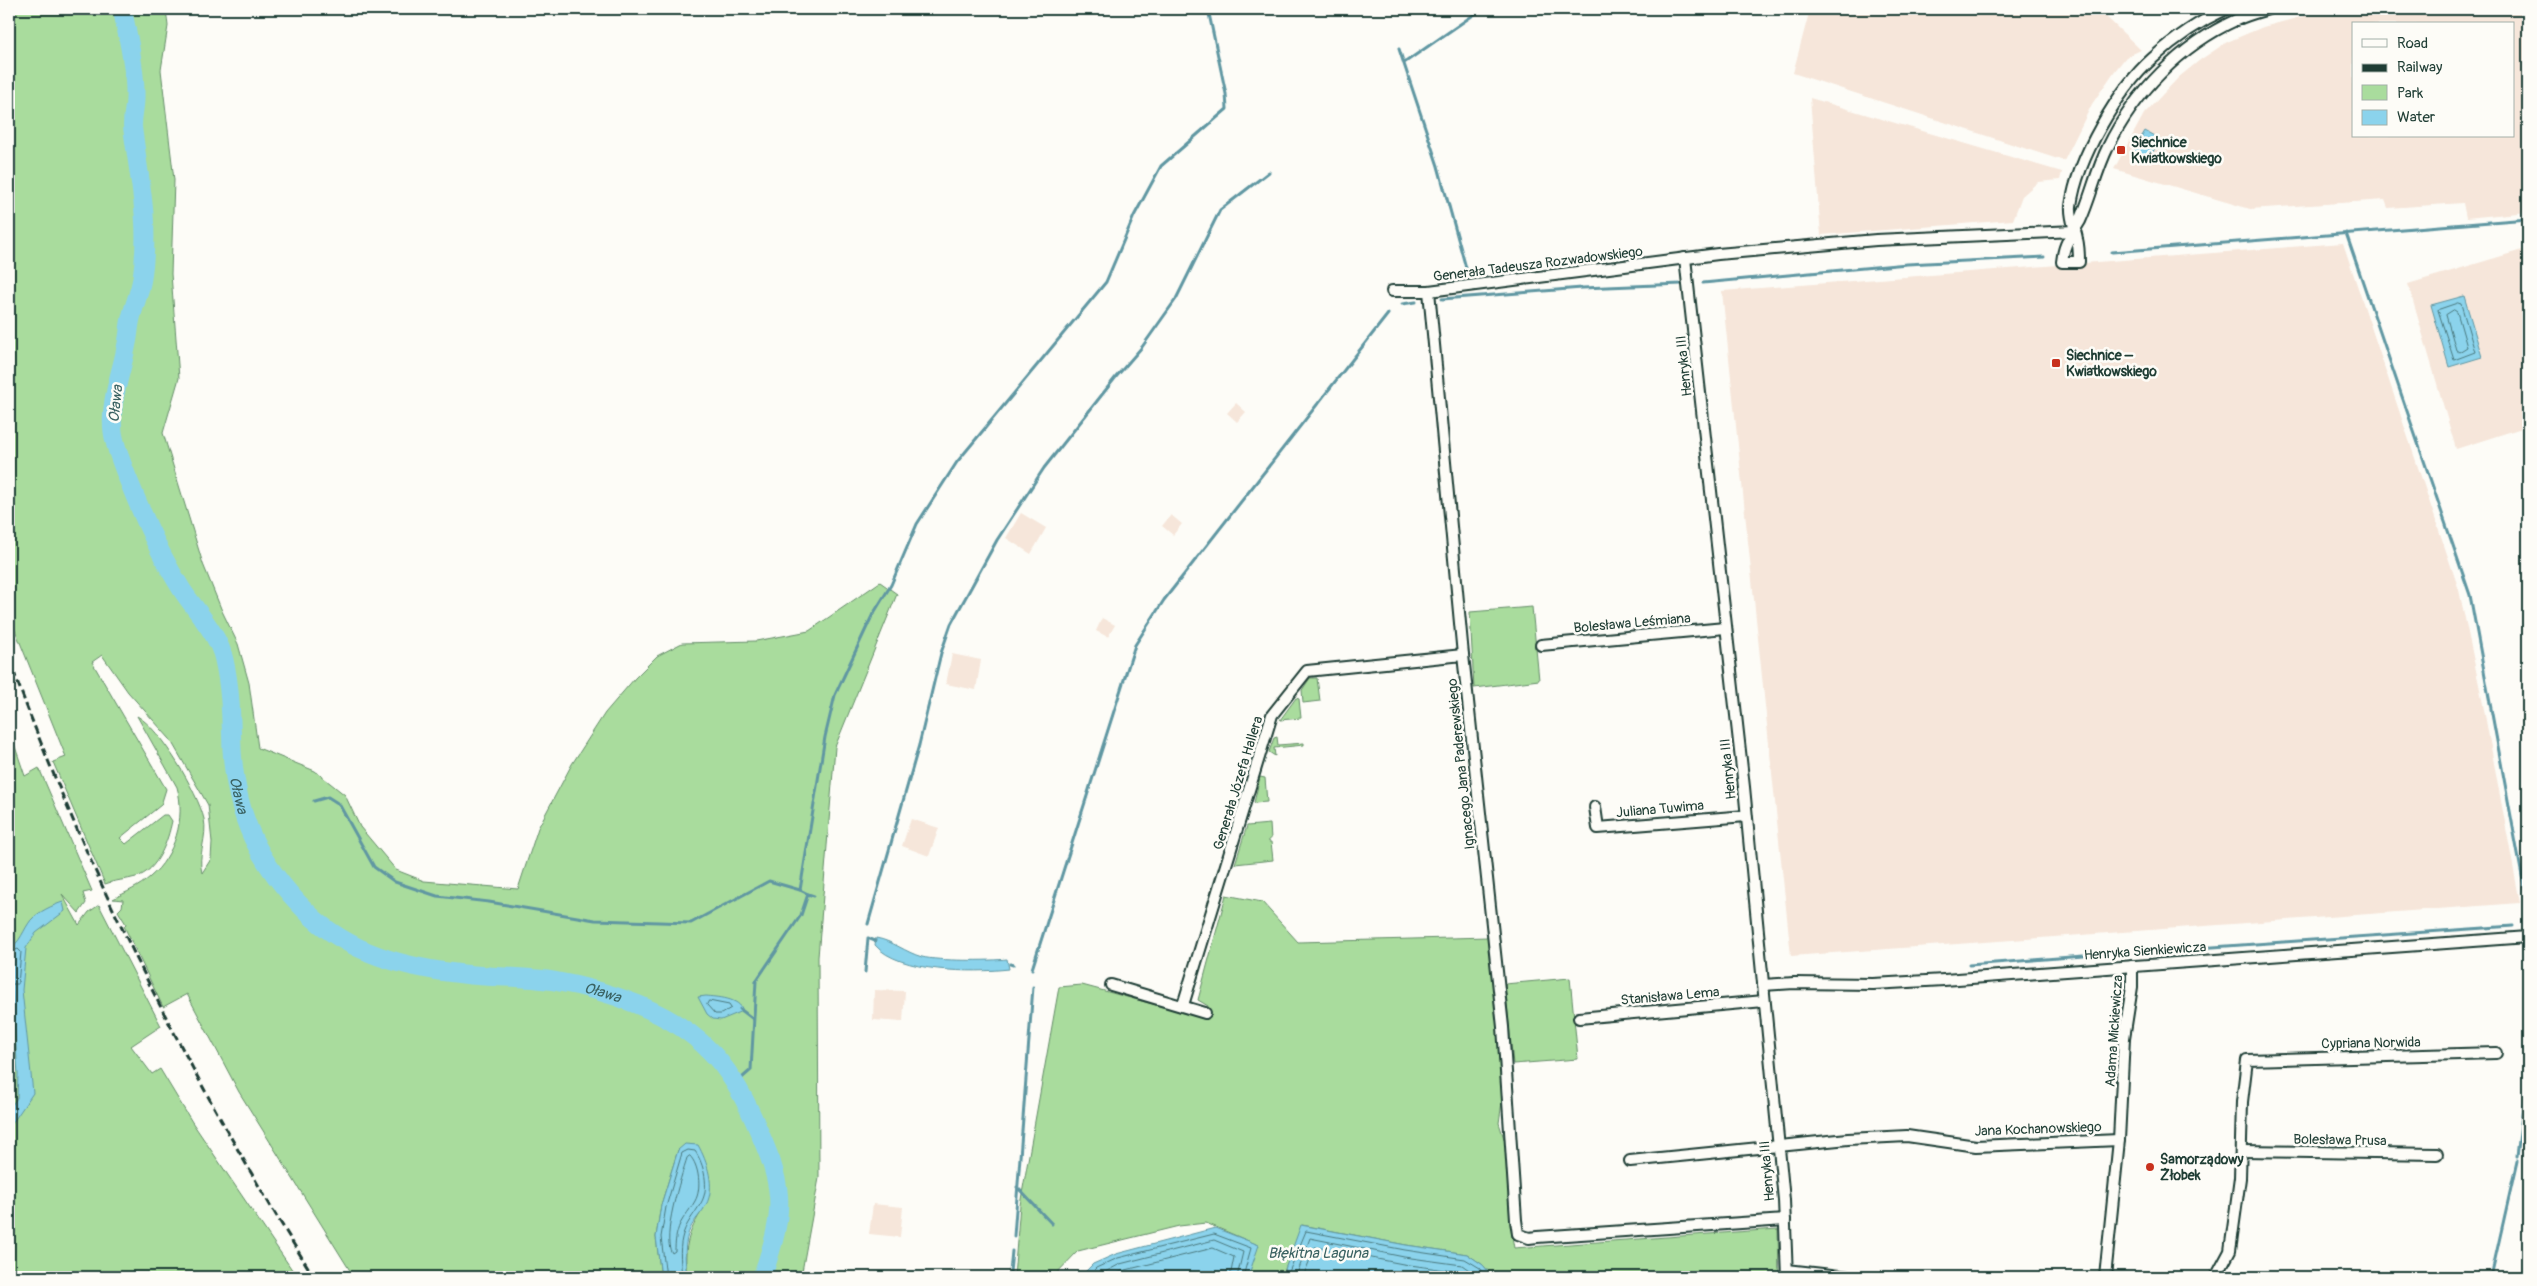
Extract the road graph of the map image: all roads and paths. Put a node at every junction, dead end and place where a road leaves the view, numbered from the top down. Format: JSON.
{"nodes":[{"id":1,"x":2226,"y":9,"type":"edge"},
{"id":2,"x":2268,"y":9,"type":"edge"},
{"id":3,"x":2074,"y":231,"type":"junction"},
{"id":4,"x":1686,"y":258,"type":"junction"},
{"id":5,"x":1392,"y":291,"type":"dead end"},
{"id":6,"x":1429,"y":291,"type":"junction"},
{"id":7,"x":1725,"y":628,"type":"junction"},
{"id":8,"x":1541,"y":645,"type":"dead end"},
{"id":9,"x":1463,"y":654,"type":"junction"},
{"id":10,"x":1595,"y":807,"type":"dead end"},
{"id":11,"x":1746,"y":816,"type":"junction"},
{"id":12,"x":2528,"y":937,"type":"edge"},
{"id":13,"x":2132,"y":966,"type":"junction"},
{"id":14,"x":1111,"y":985,"type":"dead end"},
{"id":15,"x":1763,"y":985,"type":"junction"},
{"id":16,"x":1764,"y":1001,"type":"junction"},
{"id":17,"x":1183,"y":1005,"type":"junction"},
{"id":18,"x":1205,"y":1013,"type":"dead end"},
{"id":19,"x":1579,"y":1018,"type":"dead end"},
{"id":20,"x":2496,"y":1053,"type":"dead end"},
{"id":21,"x":2119,"y":1140,"type":"junction"},
{"id":22,"x":1779,"y":1146,"type":"junction"},
{"id":23,"x":2242,"y":1151,"type":"junction"},
{"id":24,"x":2437,"y":1154,"type":"dead end"},
{"id":25,"x":1630,"y":1161,"type":"dead end"},
{"id":26,"x":1785,"y":1220,"type":"junction"},
{"id":27,"x":1787,"y":1274,"type":"edge"},
{"id":28,"x":1849,"y":1277,"type":"edge"},
{"id":29,"x":2105,"y":1277,"type":"edge"},
{"id":30,"x":2216,"y":1277,"type":"edge"}],
"edges":[{"from":1,"to":3,"type":"street"},
{"from":2,"to":3,"type":"street"},
{"from":3,"to":4,"type":"street","name":"Generała Tadeusza Rozwadowskiego"},
{"from":4,"to":6,"type":"street","name":"Generała Tadeusza Rozwadowskiego"},
{"from":4,"to":7,"type":"street","name":"Henryka III"},
{"from":5,"to":6,"type":"street","name":"Generała Tadeusza Rozwadowskiego"},
{"from":6,"to":9,"type":"street","name":"Ignacego Jana Paderewskiego"},
{"from":7,"to":8,"type":"street","name":"Bolesława Leśmiana"},
{"from":7,"to":11,"type":"street","name":"Henryka III"},
{"from":9,"to":17,"type":"street","name":"Generała Józefa Hallera"},
{"from":9,"to":26,"type":"street","name":"Ignacego Jana Paderewskiego"},
{"from":10,"to":11,"type":"street","name":"Juliana Tuwima"},
{"from":11,"to":15,"type":"street","name":"Henryka III"},
{"from":12,"to":13,"type":"street","name":"Henryka Sienkiewicza"},
{"from":13,"to":15,"type":"street","name":"Henryka Sienkiewicza"},
{"from":13,"to":21,"type":"street","name":"Adama Mickiewicza"},
{"from":14,"to":17,"type":"street"},
{"from":15,"to":16,"type":"street","name":"Henryka III"},
{"from":16,"to":19,"type":"street","name":"Stanisława Lema"},
{"from":16,"to":22,"type":"street","name":"Henryka III"},
{"from":17,"to":18,"type":"street"},
{"from":20,"to":23,"type":"street","name":"Cypriana Norwida"},
{"from":21,"to":22,"type":"street","name":"Jana Kochanowskiego"},
{"from":21,"to":29,"type":"street","name":"Adama Mickiewicza"},
{"from":22,"to":25,"type":"street","name":"Jana Kochanowskiego"},
{"from":22,"to":26,"type":"street","name":"Henryka III"},
{"from":23,"to":24,"type":"street","name":"Bolesława Prusa"},
{"from":23,"to":30,"type":"street"},
{"from":26,"to":27,"type":"street","name":"Henryka III"},
{"from":27,"to":28,"type":"street"}]}
